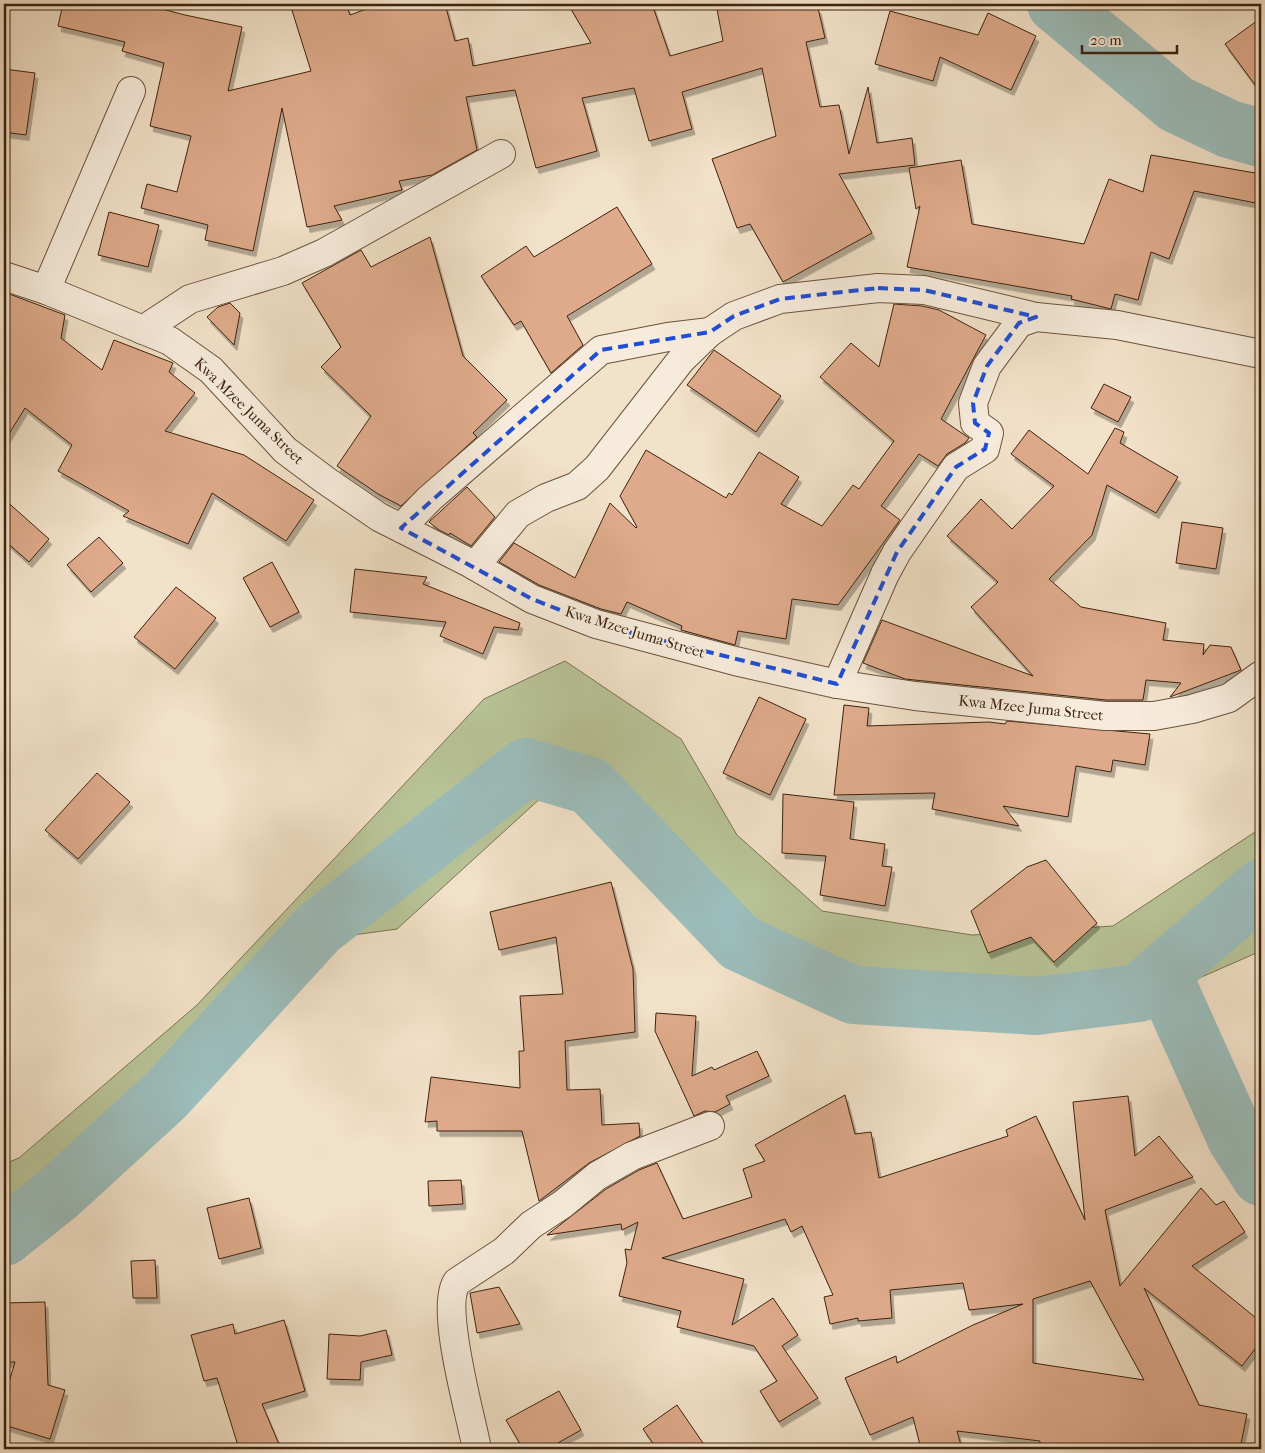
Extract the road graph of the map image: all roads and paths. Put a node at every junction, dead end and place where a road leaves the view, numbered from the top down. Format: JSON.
{"nodes":[{"id":1,"x":131,"y":91,"type":"dead end"},
{"id":2,"x":501,"y":154,"type":"dead end"},
{"id":3,"x":4,"y":276,"type":"edge"},
{"id":4,"x":46,"y":290,"type":"junction"},
{"id":5,"x":1036,"y":317,"type":"junction"},
{"id":6,"x":143,"y":330,"type":"junction"},
{"id":7,"x":710,"y":332,"type":"junction"},
{"id":8,"x":1261,"y":354,"type":"edge"},
{"id":9,"x":401,"y":528,"type":"junction"},
{"id":10,"x":475,"y":566,"type":"junction"},
{"id":11,"x":1261,"y":675,"type":"edge"},
{"id":12,"x":837,"y":684,"type":"junction"},
{"id":13,"x":710,"y":1126,"type":"dead end"},
{"id":14,"x":477,"y":1449,"type":"edge"}],
"edges":[{"from":1,"to":4,"type":"street"},
{"from":2,"to":6,"type":"street"},
{"from":3,"to":4,"type":"street","name":"Kwa Mzee Juma Street"},
{"from":4,"to":6,"type":"street","name":"Kwa Mzee Juma Street"},
{"from":5,"to":7,"type":"street"},
{"from":5,"to":8,"type":"street"},
{"from":5,"to":12,"type":"street"},
{"from":6,"to":9,"type":"street","name":"Kwa Mzee Juma Street"},
{"from":7,"to":9,"type":"street"},
{"from":7,"to":10,"type":"street"},
{"from":9,"to":10,"type":"street","name":"Kwa Mzee Juma Street"},
{"from":10,"to":12,"type":"street","name":"Kwa Mzee Juma Street"},
{"from":11,"to":12,"type":"street","name":"Kwa Mzee Juma Street"},
{"from":13,"to":14,"type":"street"}]}
